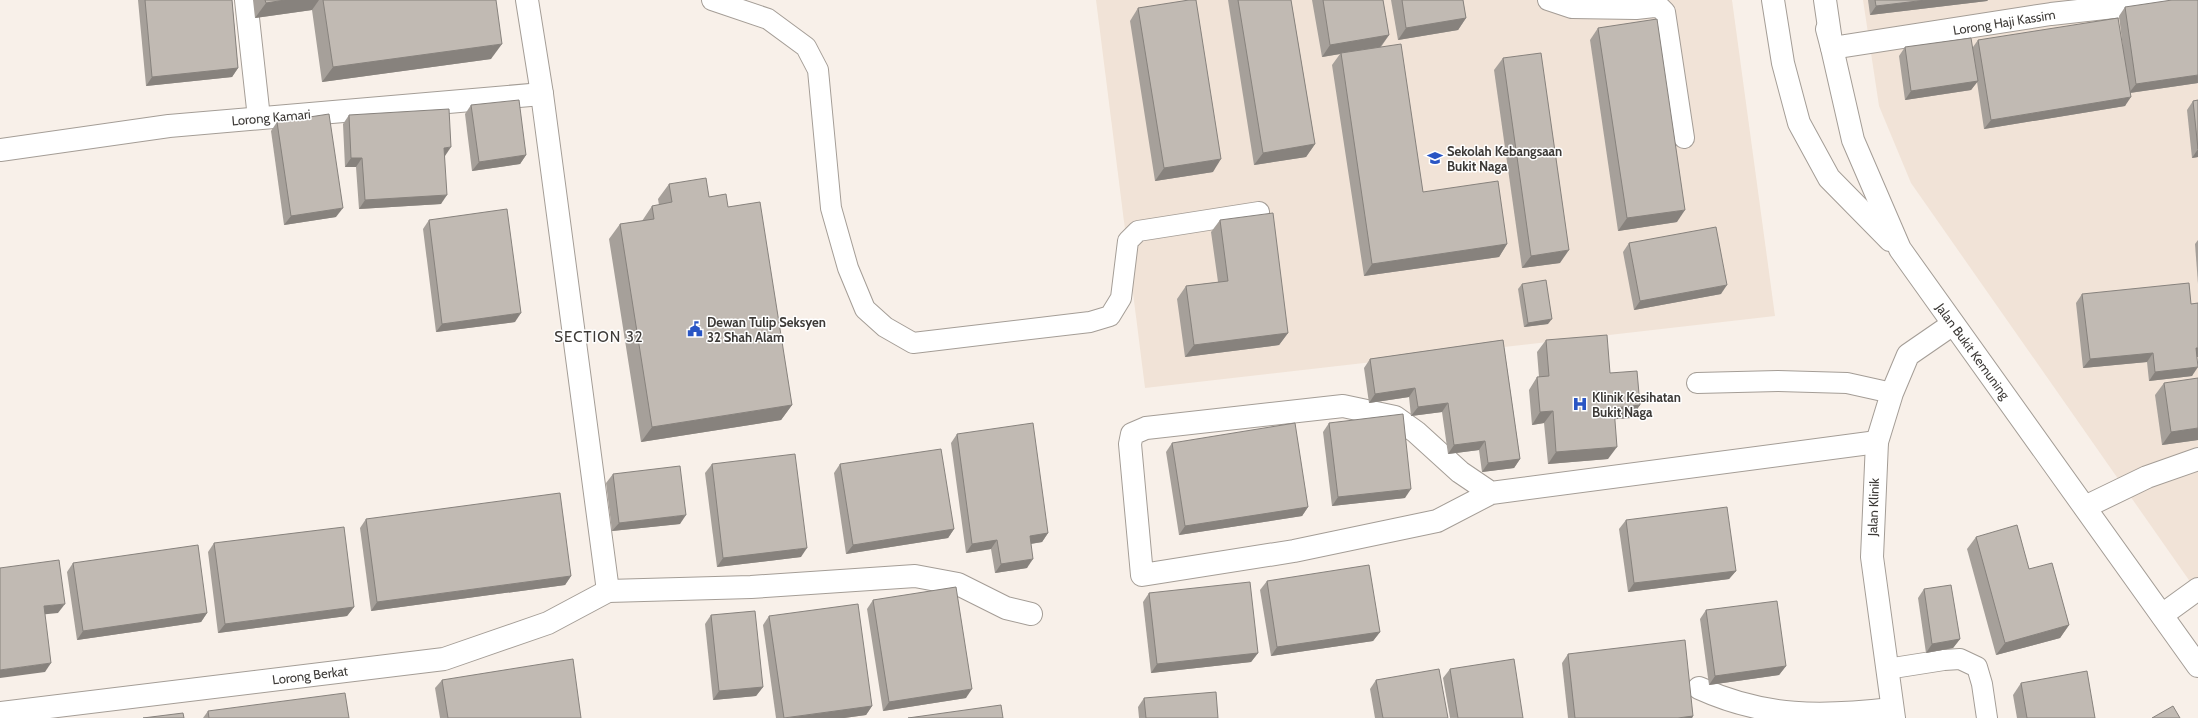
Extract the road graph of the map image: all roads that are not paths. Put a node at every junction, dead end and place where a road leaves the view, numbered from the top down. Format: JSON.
{"nodes":[{"id":1,"x":246,"y":0,"type":"edge"},
{"id":2,"x":527,"y":0,"type":"edge"},
{"id":3,"x":712,"y":0,"type":"edge"},
{"id":4,"x":1548,"y":0,"type":"edge"},
{"id":5,"x":1773,"y":0,"type":"edge"},
{"id":6,"x":1820,"y":0,"type":"edge"},
{"id":7,"x":1825,"y":0,"type":"edge"},
{"id":8,"x":2176,"y":0,"type":"edge"},
{"id":9,"x":1832,"y":48,"type":"junction"},
{"id":10,"x":542,"y":94,"type":"junction"},
{"id":11,"x":259,"y":118,"type":"junction"},
{"id":12,"x":1684,"y":138,"type":"dead end"},
{"id":13,"x":0,"y":150,"type":"edge"},
{"id":14,"x":1259,"y":212,"type":"dead end"},
{"id":15,"x":1900,"y":249,"type":"junction"},
{"id":16,"x":1953,"y":324,"type":"junction"},
{"id":17,"x":1697,"y":383,"type":"dead end"},
{"id":18,"x":1892,"y":393,"type":"junction"},
{"id":19,"x":1877,"y":442,"type":"junction"},
{"id":20,"x":2198,"y":459,"type":"edge"},
{"id":21,"x":1491,"y":492,"type":"junction"},
{"id":22,"x":2085,"y":507,"type":"junction"},
{"id":23,"x":2198,"y":589,"type":"edge"},
{"id":24,"x":608,"y":591,"type":"junction"},
{"id":25,"x":1031,"y":614,"type":"dead end"},
{"id":26,"x":2162,"y":615,"type":"junction"},
{"id":27,"x":2198,"y":666,"type":"edge"},
{"id":28,"x":1887,"y":670,"type":"junction"},
{"id":29,"x":1700,"y":688,"type":"dead end"},
{"id":30,"x":0,"y":713,"type":"edge"},
{"id":31,"x":1893,"y":714,"type":"edge"},
{"id":32,"x":1987,"y":718,"type":"edge"}],
"edges":[{"from":1,"to":11,"type":"street"},
{"from":2,"to":10,"type":"street"},
{"from":3,"to":14,"type":"lane"},
{"from":4,"to":12,"type":"lane"},
{"from":5,"to":15,"type":"street"},
{"from":6,"to":9,"type":"street"},
{"from":7,"to":9,"type":"street","name":"Jalan Bukit Kemuning"},
{"from":8,"to":9,"type":"street","name":"Lorong Haji Kassim"},
{"from":9,"to":15,"type":"street","name":"Jalan Bukit Kemuning"},
{"from":10,"to":11,"type":"street","name":"Lorong Kamari"},
{"from":10,"to":24,"type":"street"},
{"from":11,"to":13,"type":"street","name":"Lorong Kamari"},
{"from":15,"to":16,"type":"street","name":"Jalan Bukit Kemuning"},
{"from":16,"to":18,"type":"street","name":"Jalan Klinik"},
{"from":16,"to":22,"type":"street","name":"Jalan Bukit Kemuning"},
{"from":17,"to":18,"type":"lane"},
{"from":18,"to":19,"type":"street","name":"Jalan Klinik"},
{"from":19,"to":21,"type":"street"},
{"from":19,"to":28,"type":"street","name":"Jalan Klinik"},
{"from":20,"to":22,"type":"street"},
{"from":21,"to":21,"type":"street"},
{"from":22,"to":26,"type":"street","name":"Jalan Bukit Kemuning"},
{"from":23,"to":26,"type":"street"},
{"from":24,"to":25,"type":"street"},
{"from":24,"to":30,"type":"street","name":"Lorong Berkat"},
{"from":26,"to":27,"type":"street","name":"Jalan Bukit Kemuning"},
{"from":28,"to":31,"type":"street","name":"Jalan Klinik"},
{"from":28,"to":32,"type":"lane"},
{"from":29,"to":31,"type":"street"}]}
